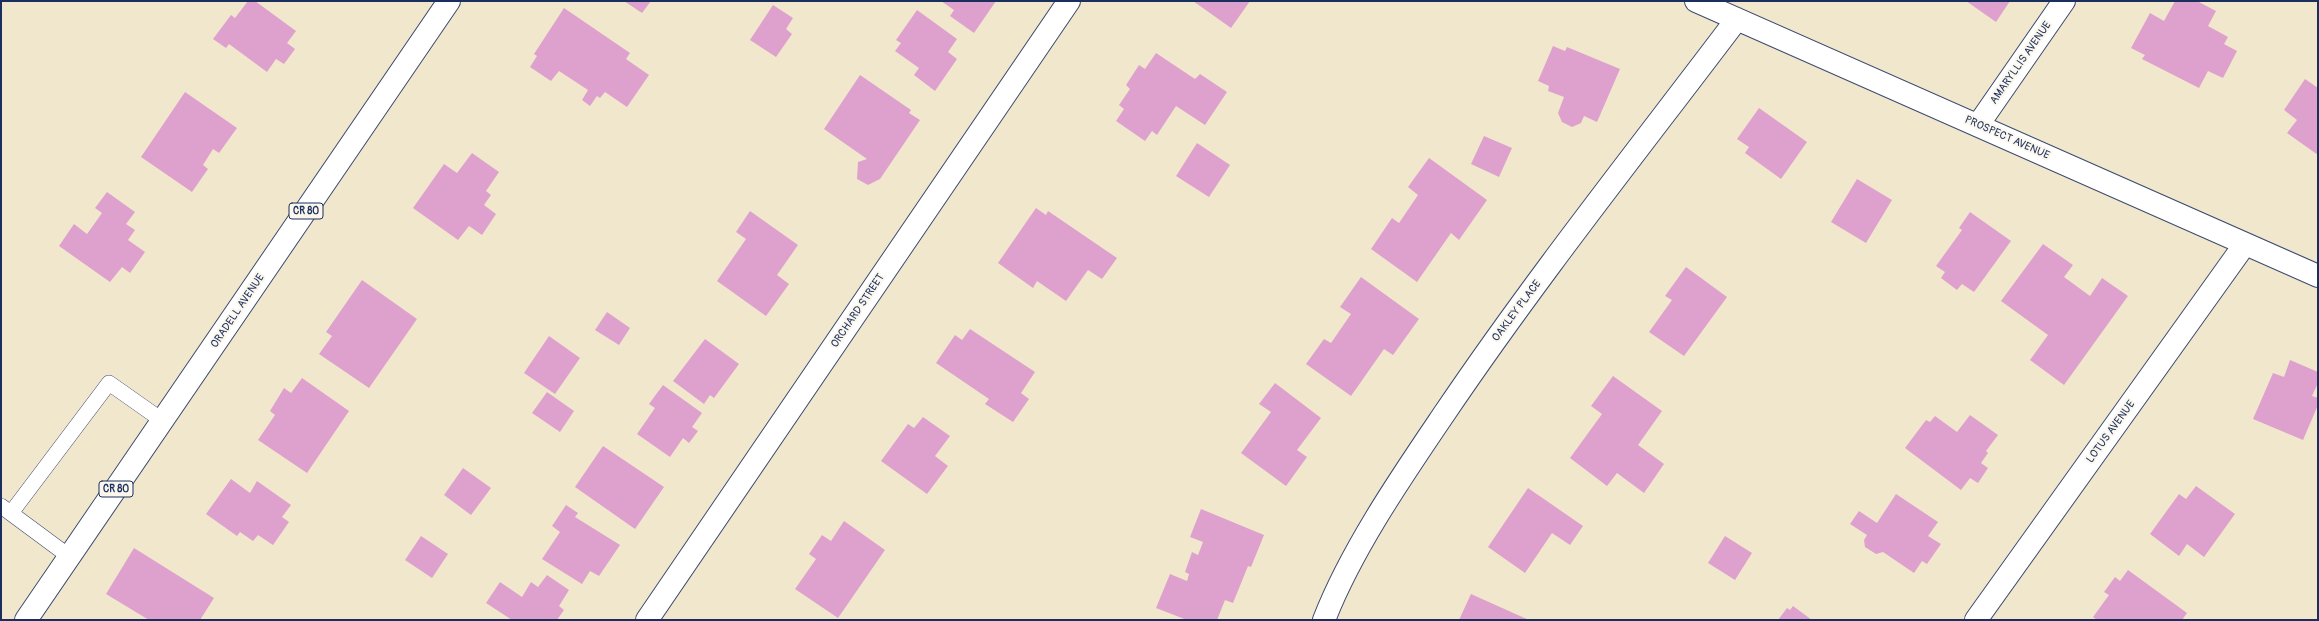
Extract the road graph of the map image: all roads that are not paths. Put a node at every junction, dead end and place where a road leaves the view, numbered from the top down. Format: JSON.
{"nodes":[{"id":1,"x":449,"y":1,"type":"edge"},
{"id":2,"x":1069,"y":1,"type":"edge"},
{"id":3,"x":1696,"y":1,"type":"edge"},
{"id":4,"x":2064,"y":1,"type":"edge"},
{"id":5,"x":1737,"y":19,"type":"junction"},
{"id":6,"x":1978,"y":125,"type":"junction"},
{"id":7,"x":2245,"y":244,"type":"junction"},
{"id":8,"x":2318,"y":276,"type":"edge"},
{"id":9,"x":163,"y":421,"type":"junction"},
{"id":10,"x":6,"y":510,"type":"edge"},
{"id":11,"x":70,"y":557,"type":"junction"},
{"id":12,"x":26,"y":620,"type":"edge"},
{"id":13,"x":647,"y":620,"type":"edge"},
{"id":14,"x":1324,"y":620,"type":"edge"},
{"id":15,"x":1976,"y":620,"type":"edge"}],
"edges":[{"from":1,"to":9,"type":"street","name":"ORADELL AVENUE","number":"CR 80"},
{"from":2,"to":13,"type":"street","name":"ORCHARD STREET"},
{"from":3,"to":5,"type":"street","name":"PROSPECT AVENUE"},
{"from":4,"to":6,"type":"street","name":"AMARYLLIS AVENUE"},
{"from":5,"to":6,"type":"street","name":"PROSPECT AVENUE"},
{"from":5,"to":14,"type":"street","name":"OAKLEY PLACE"},
{"from":6,"to":7,"type":"street","name":"PROSPECT AVENUE"},
{"from":7,"to":8,"type":"street","name":"PROSPECT AVENUE"},
{"from":7,"to":15,"type":"street","name":"LOTUS AVENUE"},
{"from":9,"to":10,"type":"lane"},
{"from":9,"to":11,"type":"street","name":"ORADELL AVENUE","number":"CR 80"},
{"from":10,"to":11,"type":"lane"},
{"from":11,"to":12,"type":"street","name":"ORADELL AVENUE","number":"CR 80"}]}
